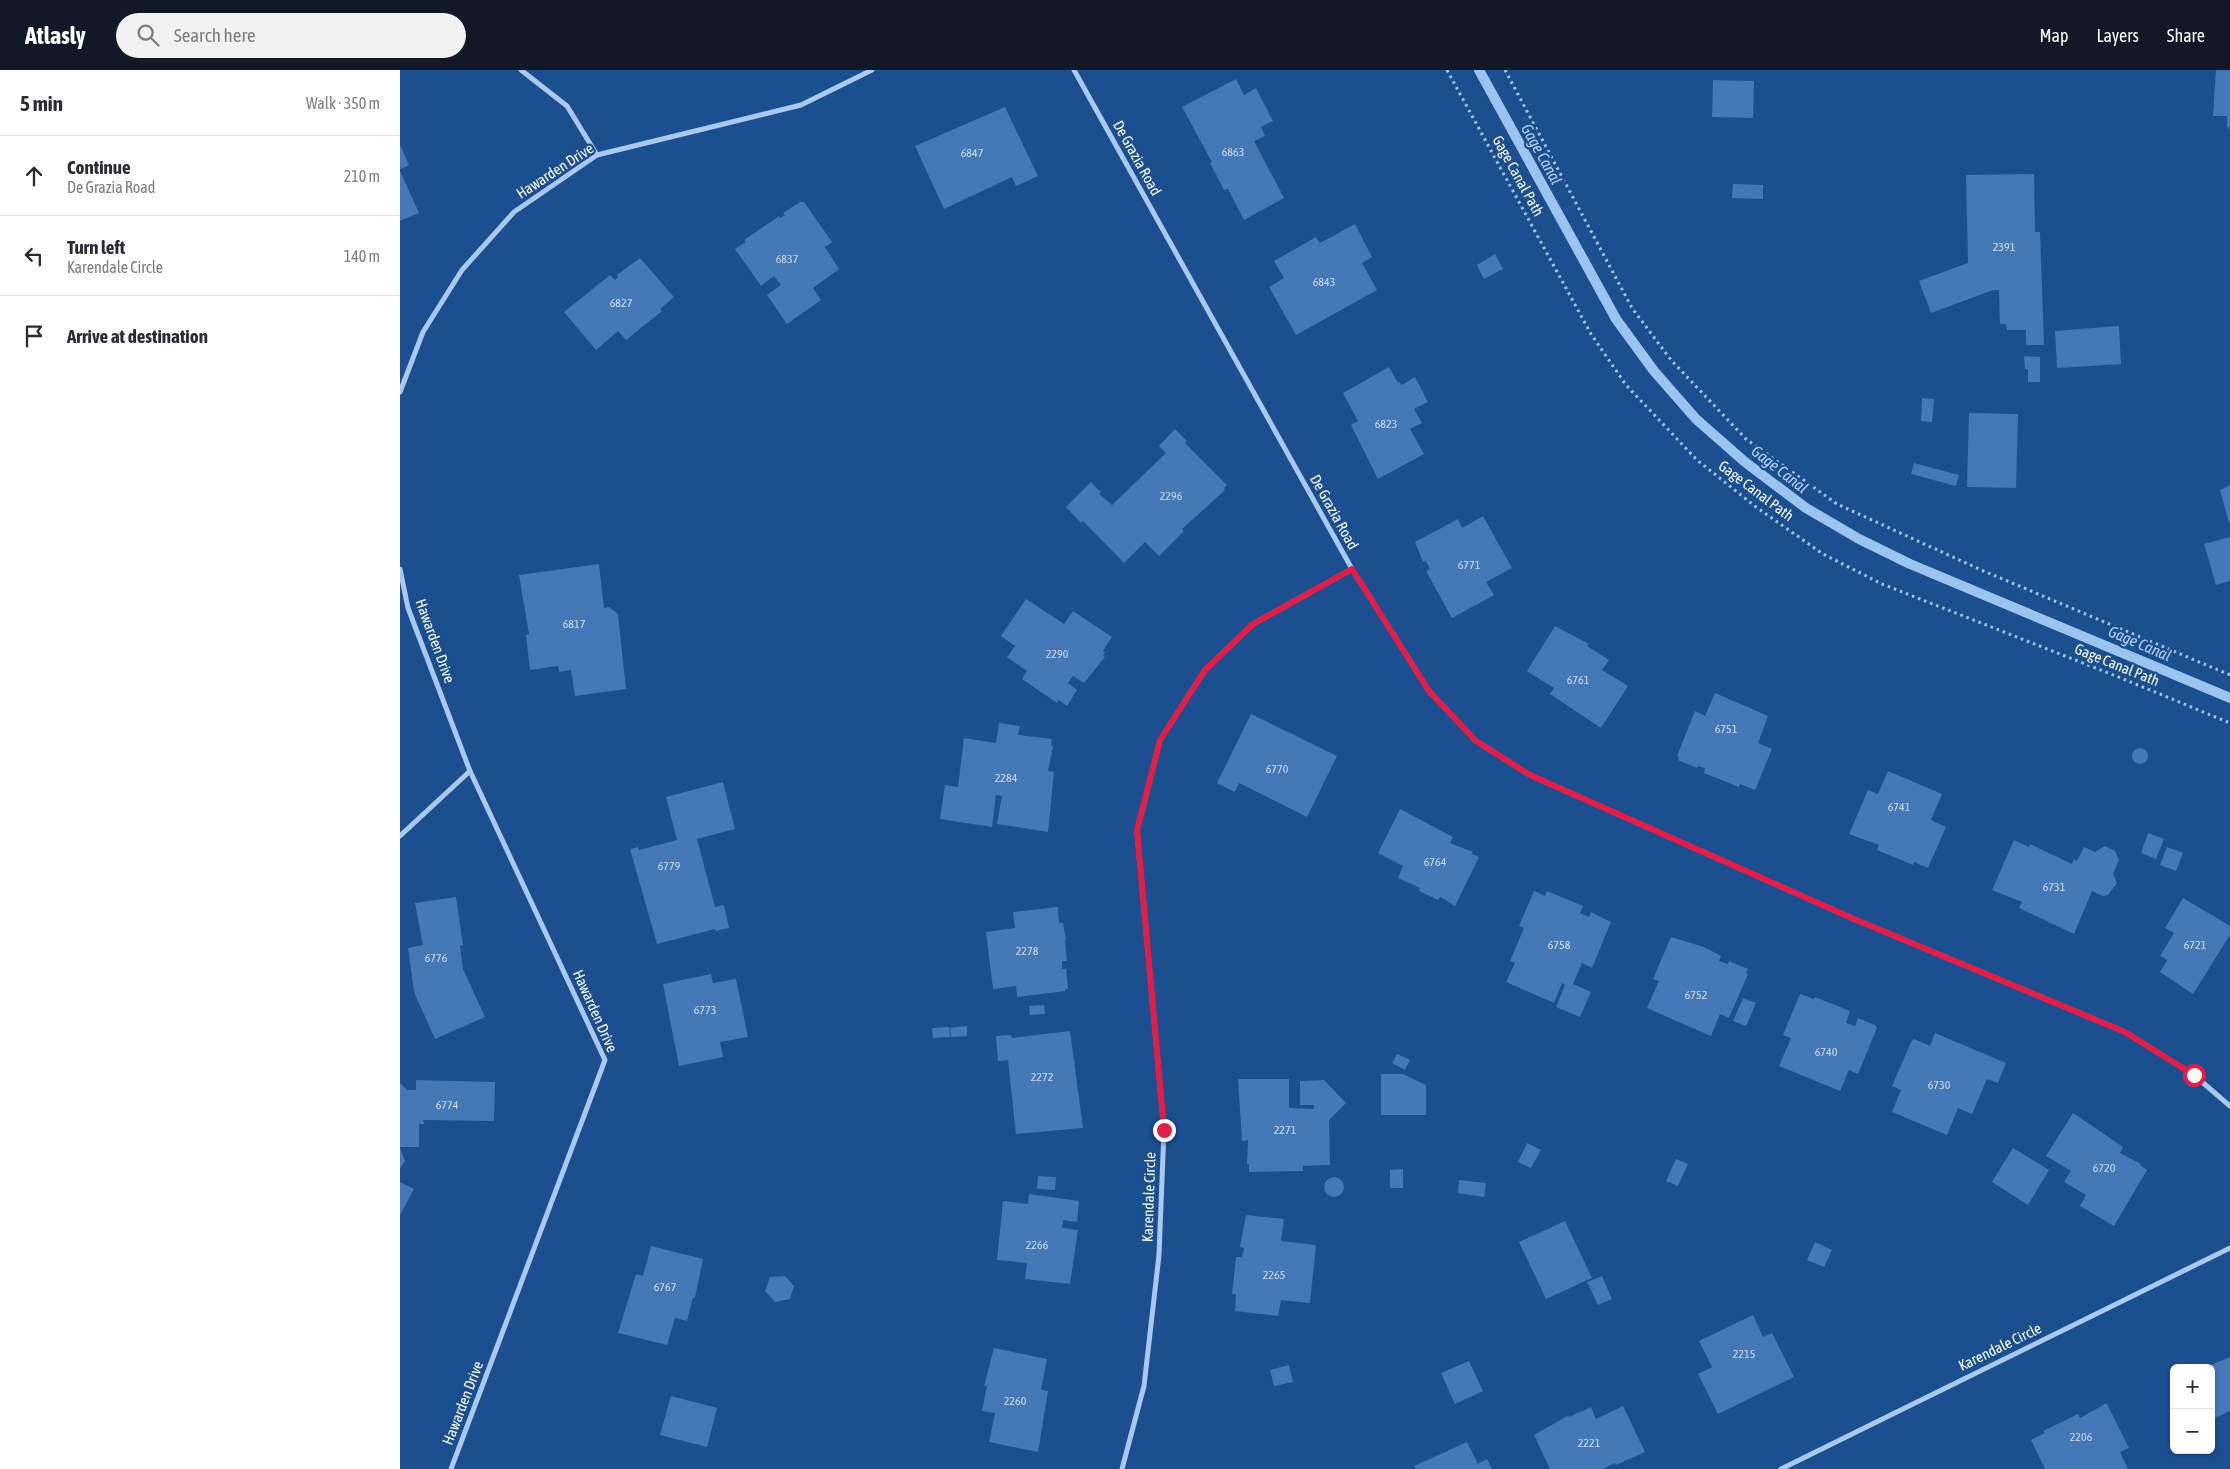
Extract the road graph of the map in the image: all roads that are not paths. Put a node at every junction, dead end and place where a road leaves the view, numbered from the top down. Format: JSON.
{"nodes":[{"id":1,"x":521,"y":70,"type":"edge"},
{"id":2,"x":872,"y":70,"type":"edge"},
{"id":3,"x":1074,"y":70,"type":"edge"},
{"id":4,"x":597,"y":155,"type":"junction"},
{"id":5,"x":400,"y":392,"type":"edge"},
{"id":6,"x":400,"y":569,"type":"edge"},
{"id":7,"x":1352,"y":569,"type":"junction"},
{"id":8,"x":470,"y":771,"type":"junction"},
{"id":9,"x":400,"y":836,"type":"edge"},
{"id":10,"x":2230,"y":1106,"type":"edge"},
{"id":11,"x":2230,"y":1248,"type":"edge"},
{"id":12,"x":451,"y":1469,"type":"edge"},
{"id":13,"x":1122,"y":1469,"type":"edge"},
{"id":14,"x":1781,"y":1469,"type":"edge"}],
"edges":[{"from":1,"to":4,"type":"street"},
{"from":2,"to":4,"type":"street","name":"Hawarden Drive"},
{"from":3,"to":7,"type":"street","name":"De Grazia Road"},
{"from":4,"to":5,"type":"street","name":"Hawarden Drive"},
{"from":6,"to":8,"type":"street","name":"Hawarden Drive"},
{"from":7,"to":10,"type":"street","name":"De Grazia Road"},
{"from":7,"to":13,"type":"street","name":"Karendale Circle"},
{"from":8,"to":9,"type":"street"},
{"from":8,"to":12,"type":"street","name":"Hawarden Drive"},
{"from":11,"to":14,"type":"street","name":"Karendale Circle"}]}
